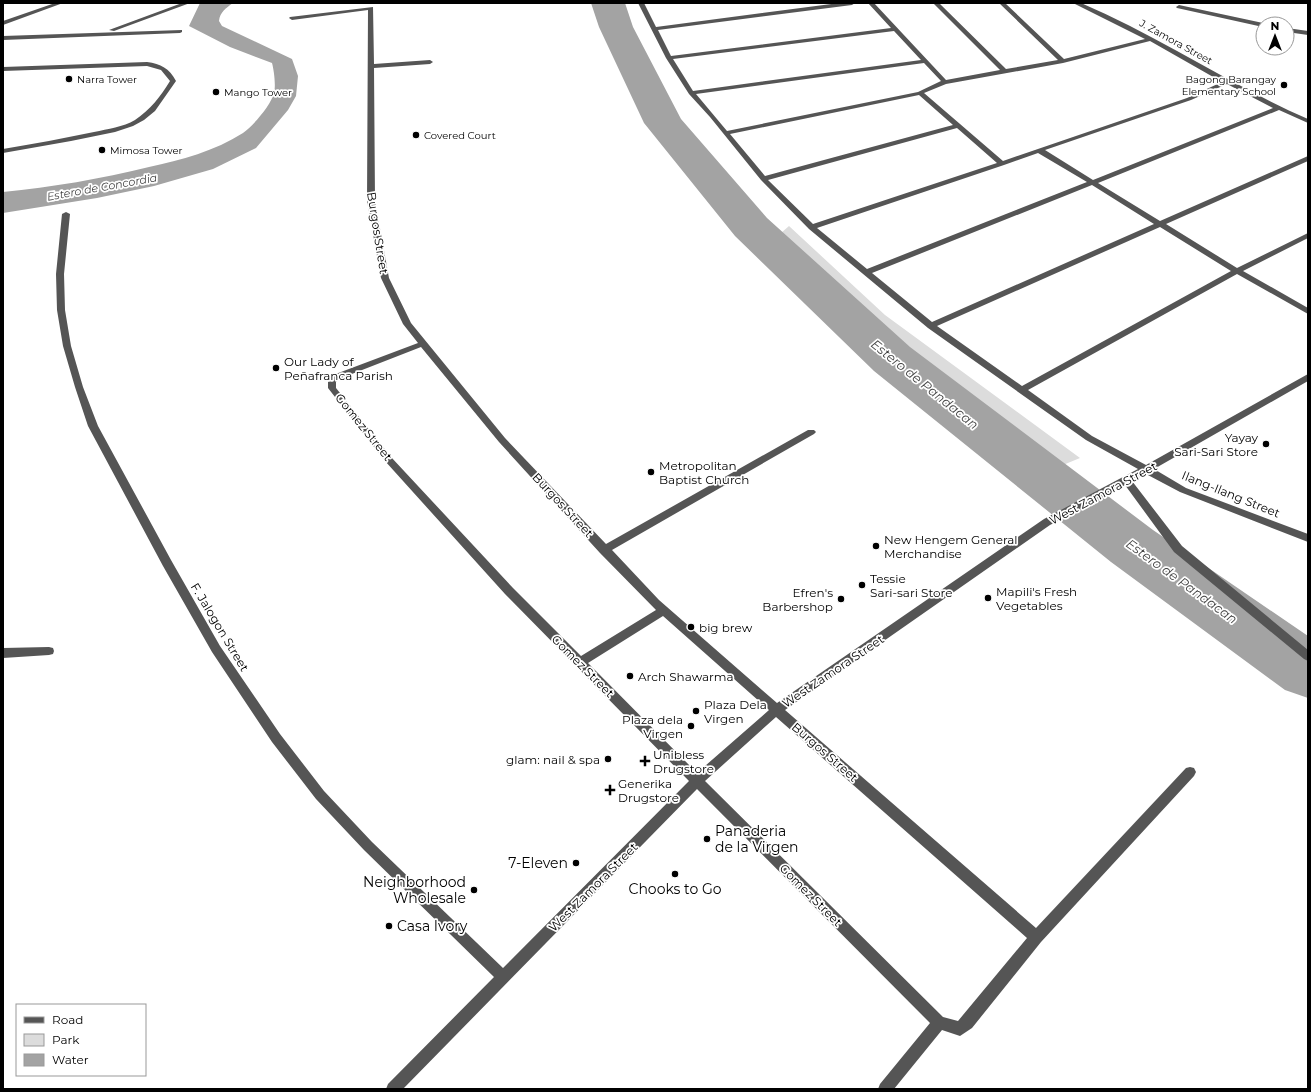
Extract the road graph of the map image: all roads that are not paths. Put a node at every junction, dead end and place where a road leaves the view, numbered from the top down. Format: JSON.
{"nodes":[{"id":1,"x":60,"y":3,"type":"edge"},
{"id":2,"x":187,"y":3,"type":"edge"},
{"id":3,"x":641,"y":3,"type":"edge"},
{"id":4,"x":852,"y":3,"type":"edge"},
{"id":5,"x":872,"y":3,"type":"edge"},
{"id":6,"x":936,"y":3,"type":"edge"},
{"id":7,"x":1002,"y":3,"type":"edge"},
{"id":8,"x":1076,"y":3,"type":"edge"},
{"id":9,"x":1179,"y":7,"type":"dead end"},
{"id":10,"x":292,"y":18,"type":"dead end"},
{"id":11,"x":3,"y":23,"type":"edge"},
{"id":12,"x":1255,"y":23,"type":"edge"},
{"id":13,"x":654,"y":29,"type":"junction"},
{"id":14,"x":896,"y":29,"type":"junction"},
{"id":15,"x":180,"y":31,"type":"dead end"},
{"id":16,"x":1295,"y":31,"type":"edge"},
{"id":17,"x":104,"y":33,"type":"junction"},
{"id":18,"x":1308,"y":33,"type":"edge"},
{"id":19,"x":3,"y":38,"type":"edge"},
{"id":20,"x":1151,"y":39,"type":"junction"},
{"id":21,"x":669,"y":58,"type":"junction"},
{"id":22,"x":926,"y":61,"type":"junction"},
{"id":23,"x":1063,"y":61,"type":"junction"},
{"id":24,"x":430,"y":62,"type":"dead end"},
{"id":25,"x":372,"y":66,"type":"junction"},
{"id":26,"x":3,"y":68,"type":"edge"},
{"id":27,"x":1004,"y":71,"type":"junction"},
{"id":28,"x":945,"y":82,"type":"junction"},
{"id":29,"x":1227,"y":82,"type":"junction"},
{"id":30,"x":691,"y":93,"type":"junction"},
{"id":31,"x":920,"y":93,"type":"junction"},
{"id":32,"x":1279,"y":108,"type":"junction"},
{"id":33,"x":1308,"y":121,"type":"edge"},
{"id":34,"x":958,"y":126,"type":"junction"},
{"id":35,"x":725,"y":132,"type":"junction"},
{"id":36,"x":1039,"y":150,"type":"junction"},
{"id":37,"x":3,"y":151,"type":"edge"},
{"id":38,"x":1308,"y":158,"type":"edge"},
{"id":39,"x":1002,"y":164,"type":"junction"},
{"id":40,"x":763,"y":179,"type":"junction"},
{"id":41,"x":1092,"y":183,"type":"junction"},
{"id":42,"x":66,"y":214,"type":"dead end"},
{"id":43,"x":1160,"y":224,"type":"junction"},
{"id":44,"x":812,"y":227,"type":"junction"},
{"id":45,"x":1308,"y":235,"type":"edge"},
{"id":46,"x":1236,"y":271,"type":"junction"},
{"id":47,"x":866,"y":272,"type":"junction"},
{"id":48,"x":1308,"y":311,"type":"edge"},
{"id":49,"x":930,"y":326,"type":"junction"},
{"id":50,"x":422,"y":344,"type":"junction"},
{"id":51,"x":1308,"y":377,"type":"edge"},
{"id":52,"x":1021,"y":390,"type":"junction"},
{"id":53,"x":811,"y":432,"type":"dead end"},
{"id":54,"x":1146,"y":470,"type":"junction"},
{"id":55,"x":1126,"y":480,"type":"junction"},
{"id":56,"x":1308,"y":538,"type":"edge"},
{"id":57,"x":604,"y":550,"type":"junction"},
{"id":58,"x":663,"y":611,"type":"junction"},
{"id":59,"x":49,"y":651,"type":"dead end"},
{"id":60,"x":3,"y":653,"type":"edge"},
{"id":61,"x":1308,"y":656,"type":"edge"},
{"id":62,"x":579,"y":663,"type":"junction"},
{"id":63,"x":777,"y":709,"type":"junction"},
{"id":64,"x":1190,"y":772,"type":"dead end"},
{"id":65,"x":697,"y":781,"type":"junction"},
{"id":66,"x":1036,"y":937,"type":"junction"},
{"id":67,"x":504,"y":978,"type":"junction"},
{"id":68,"x":939,"y":1022,"type":"junction"},
{"id":69,"x":393,"y":1089,"type":"edge"},
{"id":70,"x":885,"y":1089,"type":"edge"}],
"edges":[{"from":1,"to":11,"type":"street"},
{"from":2,"to":17,"type":"street"},
{"from":3,"to":13,"type":"street","name":"Ilang-Ilang Street"},
{"from":4,"to":13,"type":"street"},
{"from":5,"to":14,"type":"street"},
{"from":6,"to":27,"type":"street"},
{"from":7,"to":23,"type":"street"},
{"from":8,"to":20,"type":"street","name":"J. Zamora Street"},
{"from":9,"to":12,"type":"street"},
{"from":10,"to":25,"type":"street","name":"Burgos Street"},
{"from":13,"to":21,"type":"street","name":"Ilang-Ilang Street"},
{"from":14,"to":21,"type":"street"},
{"from":14,"to":22,"type":"street"},
{"from":15,"to":17,"type":"street"},
{"from":16,"to":18,"type":"street"},
{"from":17,"to":19,"type":"street"},
{"from":20,"to":23,"type":"street"},
{"from":20,"to":29,"type":"street","name":"J. Zamora Street"},
{"from":21,"to":30,"type":"street","name":"Ilang-Ilang Street"},
{"from":22,"to":28,"type":"street"},
{"from":22,"to":30,"type":"street"},
{"from":23,"to":27,"type":"street"},
{"from":24,"to":25,"type":"street"},
{"from":25,"to":50,"type":"street","name":"Burgos Street"},
{"from":26,"to":37,"type":"street"},
{"from":27,"to":28,"type":"street"},
{"from":28,"to":31,"type":"street"},
{"from":29,"to":32,"type":"street","name":"J. Zamora Street"},
{"from":29,"to":36,"type":"street"},
{"from":30,"to":35,"type":"street","name":"Ilang-Ilang Street"},
{"from":31,"to":34,"type":"street"},
{"from":31,"to":35,"type":"street"},
{"from":32,"to":33,"type":"street","name":"J. Zamora Street"},
{"from":32,"to":41,"type":"street"},
{"from":34,"to":39,"type":"street"},
{"from":34,"to":40,"type":"street"},
{"from":35,"to":40,"type":"street","name":"Ilang-Ilang Street"},
{"from":36,"to":39,"type":"street"},
{"from":36,"to":41,"type":"street"},
{"from":38,"to":43,"type":"street"},
{"from":39,"to":44,"type":"street"},
{"from":40,"to":44,"type":"street","name":"Ilang-Ilang Street"},
{"from":41,"to":43,"type":"street"},
{"from":41,"to":47,"type":"street"},
{"from":42,"to":67,"type":"street","name":"F. Jalogon Street"},
{"from":43,"to":46,"type":"street"},
{"from":43,"to":49,"type":"street"},
{"from":44,"to":47,"type":"street","name":"Ilang-Ilang Street"},
{"from":45,"to":46,"type":"street"},
{"from":46,"to":48,"type":"street"},
{"from":46,"to":52,"type":"street"},
{"from":47,"to":49,"type":"street","name":"Ilang-Ilang Street"},
{"from":49,"to":52,"type":"street","name":"Ilang-Ilang Street"},
{"from":50,"to":57,"type":"street","name":"Burgos Street"},
{"from":50,"to":62,"type":"street","name":"Gomez Street"},
{"from":51,"to":54,"type":"street","name":"West Zamora Street"},
{"from":52,"to":54,"type":"street","name":"Ilang-Ilang Street"},
{"from":53,"to":57,"type":"street"},
{"from":54,"to":55,"type":"street","name":"West Zamora Street"},
{"from":54,"to":56,"type":"street","name":"Ilang-Ilang Street"},
{"from":55,"to":61,"type":"street"},
{"from":55,"to":63,"type":"street","name":"West Zamora Street"},
{"from":57,"to":58,"type":"street","name":"Burgos Street"},
{"from":58,"to":62,"type":"street"},
{"from":58,"to":63,"type":"street","name":"Burgos Street"},
{"from":59,"to":60,"type":"street"},
{"from":62,"to":65,"type":"street","name":"Gomez Street"},
{"from":63,"to":65,"type":"street","name":"West Zamora Street"},
{"from":63,"to":66,"type":"street","name":"Burgos Street"},
{"from":64,"to":66,"type":"street"},
{"from":65,"to":67,"type":"street","name":"West Zamora Street"},
{"from":65,"to":68,"type":"street","name":"Gomez Street"},
{"from":66,"to":68,"type":"street","name":"Gomez Street"},
{"from":67,"to":69,"type":"street","name":"West Zamora Street"},
{"from":68,"to":70,"type":"street"}]}
